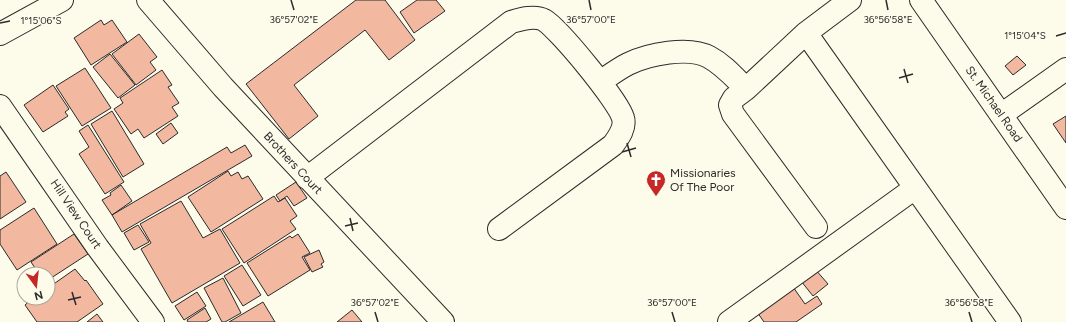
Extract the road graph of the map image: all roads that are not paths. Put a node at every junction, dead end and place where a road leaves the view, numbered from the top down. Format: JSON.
{"nodes":[{"id":1,"x":62,"y":0,"type":"edge"},
{"id":2,"x":148,"y":0,"type":"edge"},
{"id":3,"x":850,"y":0,"type":"edge"},
{"id":4,"x":921,"y":0,"type":"edge"},
{"id":5,"x":806,"y":33,"type":"junction"},
{"id":6,"x":0,"y":34,"type":"edge"},
{"id":7,"x":1066,"y":70,"type":"edge"},
{"id":8,"x":600,"y":82,"type":"junction"},
{"id":9,"x":746,"y":89,"type":"junction"},
{"id":10,"x":0,"y":106,"type":"edge"},
{"id":11,"x":1001,"y":115,"type":"junction"},
{"id":12,"x":307,"y":178,"type":"junction"},
{"id":13,"x":915,"y":188,"type":"junction"},
{"id":14,"x":1066,"y":208,"type":"edge"},
{"id":15,"x":816,"y":227,"type":"dead end"},
{"id":16,"x":499,"y":229,"type":"dead end"},
{"id":17,"x":153,"y":322,"type":"edge"},
{"id":18,"x":443,"y":322,"type":"edge"},
{"id":19,"x":729,"y":322,"type":"edge"},
{"id":20,"x":1010,"y":322,"type":"edge"}],
"edges":[{"from":1,"to":6,"type":"street"},
{"from":2,"to":12,"type":"street","name":"Brothers Court"},
{"from":3,"to":5,"type":"street"},
{"from":4,"to":11,"type":"street","name":"St. Michael Road"},
{"from":5,"to":9,"type":"street"},
{"from":5,"to":13,"type":"street"},
{"from":7,"to":11,"type":"street"},
{"from":8,"to":9,"type":"street"},
{"from":8,"to":12,"type":"street"},
{"from":8,"to":16,"type":"street"},
{"from":9,"to":15,"type":"street"},
{"from":10,"to":17,"type":"street","name":"Hill View Court"},
{"from":11,"to":14,"type":"street","name":"St. Michael Road"},
{"from":12,"to":18,"type":"street","name":"Brothers Court"},
{"from":13,"to":19,"type":"street"},
{"from":13,"to":20,"type":"street"}]}
